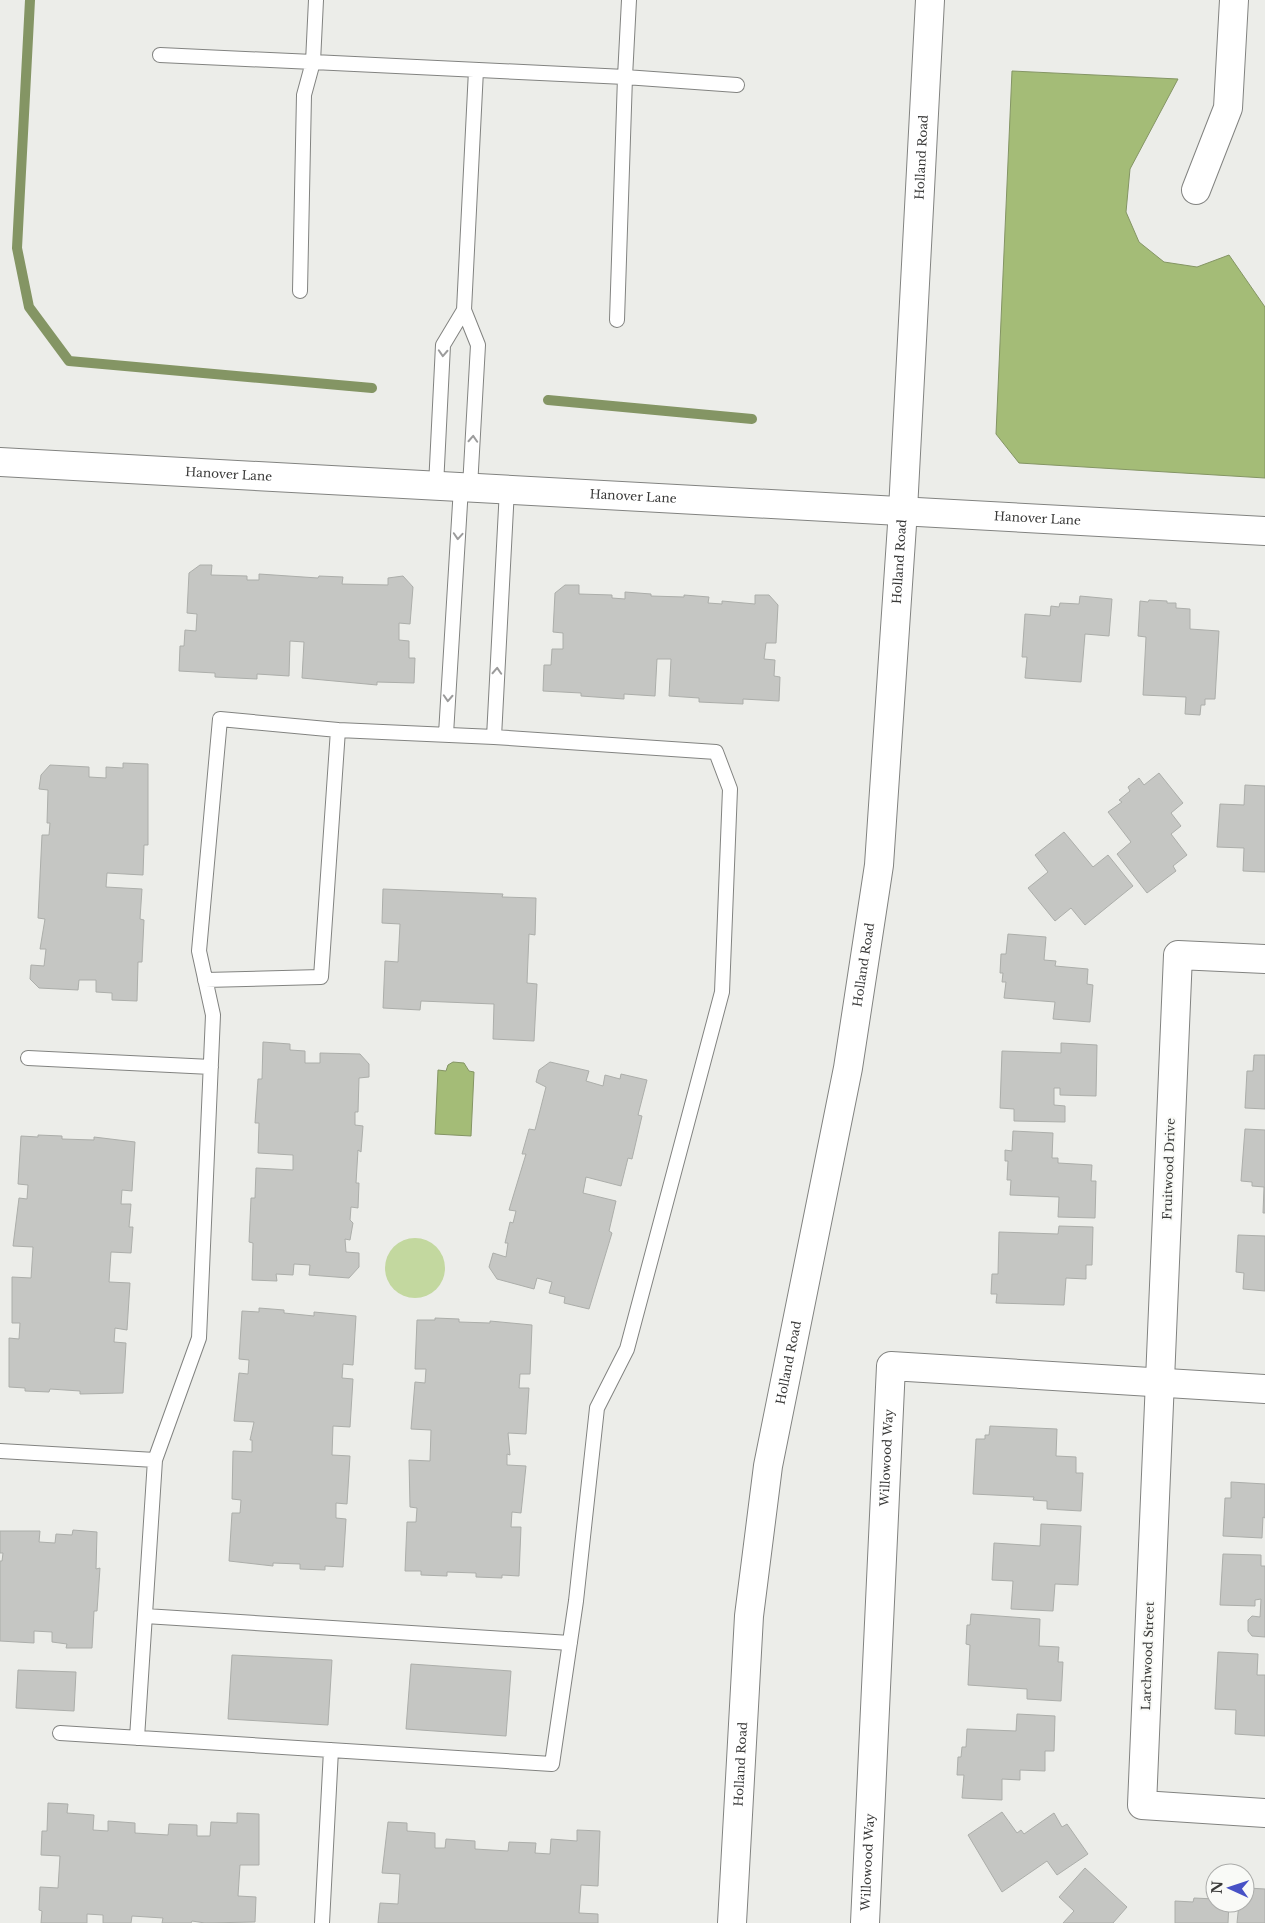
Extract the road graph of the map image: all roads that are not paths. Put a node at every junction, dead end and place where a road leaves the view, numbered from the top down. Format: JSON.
{"nodes":[{"id":1,"x":316,"y":0,"type":"edge"},
{"id":2,"x":629,"y":0,"type":"edge"},
{"id":3,"x":930,"y":0,"type":"edge"},
{"id":4,"x":1234,"y":0,"type":"edge"},
{"id":5,"x":160,"y":55,"type":"dead end"},
{"id":6,"x":313,"y":62,"type":"junction"},
{"id":7,"x":476,"y":70,"type":"junction"},
{"id":8,"x":625,"y":78,"type":"junction"},
{"id":9,"x":737,"y":85,"type":"dead end"},
{"id":10,"x":1196,"y":190,"type":"dead end"},
{"id":11,"x":300,"y":291,"type":"dead end"},
{"id":12,"x":464,"y":310,"type":"junction"},
{"id":13,"x":616,"y":320,"type":"dead end"},
{"id":14,"x":0,"y":462,"type":"edge"},
{"id":15,"x":456,"y":487,"type":"junction"},
{"id":16,"x":507,"y":489,"type":"junction"},
{"id":17,"x":903,"y":510,"type":"junction"},
{"id":18,"x":1265,"y":531,"type":"edge"},
{"id":19,"x":338,"y":730,"type":"junction"},
{"id":20,"x":446,"y":734,"type":"junction"},
{"id":21,"x":494,"y":737,"type":"junction"},
{"id":22,"x":1265,"y":959,"type":"edge"},
{"id":23,"x":205,"y":980,"type":"junction"},
{"id":24,"x":28,"y":1058,"type":"dead end"},
{"id":25,"x":211,"y":1067,"type":"junction"},
{"id":26,"x":1160,"y":1384,"type":"junction"},
{"id":27,"x":1265,"y":1389,"type":"edge"},
{"id":28,"x":0,"y":1451,"type":"edge"},
{"id":29,"x":155,"y":1460,"type":"junction"},
{"id":30,"x":145,"y":1616,"type":"junction"},
{"id":31,"x":570,"y":1643,"type":"junction"},
{"id":32,"x":60,"y":1733,"type":"dead end"},
{"id":33,"x":137,"y":1738,"type":"junction"},
{"id":34,"x":331,"y":1750,"type":"junction"},
{"id":35,"x":1265,"y":1813,"type":"edge"},
{"id":36,"x":322,"y":1923,"type":"edge"},
{"id":37,"x":732,"y":1923,"type":"edge"},
{"id":38,"x":865,"y":1923,"type":"edge"}],
"edges":[{"from":1,"to":6,"type":"lane"},
{"from":2,"to":8,"type":"lane"},
{"from":3,"to":17,"type":"street","name":"Holland Road"},
{"from":4,"to":10,"type":"street"},
{"from":5,"to":6,"type":"lane"},
{"from":6,"to":7,"type":"lane"},
{"from":6,"to":11,"type":"lane"},
{"from":7,"to":8,"type":"lane"},
{"from":7,"to":12,"type":"lane"},
{"from":8,"to":9,"type":"lane"},
{"from":8,"to":13,"type":"lane"},
{"from":15,"to":12,"type":"lane","one_way":true},
{"from":12,"to":15,"type":"lane","one_way":true},
{"from":14,"to":15,"type":"street","name":"Hanover Lane"},
{"from":15,"to":16,"type":"street","name":"Hanover Lane"},
{"from":15,"to":20,"type":"lane","one_way":true},
{"from":16,"to":17,"type":"street","name":"Hanover Lane"},
{"from":21,"to":16,"type":"lane","one_way":true},
{"from":17,"to":18,"type":"street","name":"Hanover Lane"},
{"from":17,"to":37,"type":"street","name":"Holland Road"},
{"from":19,"to":20,"type":"lane"},
{"from":19,"to":23,"type":"lane"},
{"from":19,"to":23,"type":"lane"},
{"from":20,"to":21,"type":"lane"},
{"from":21,"to":31,"type":"lane"},
{"from":22,"to":26,"type":"street","name":"Fruitwood Drive"},
{"from":23,"to":25,"type":"lane"},
{"from":24,"to":25,"type":"lane"},
{"from":25,"to":29,"type":"lane"},
{"from":26,"to":27,"type":"street","name":"Willowood Way"},
{"from":26,"to":35,"type":"street","name":"Larchwood Street"},
{"from":26,"to":38,"type":"street","name":"Willowood Way"},
{"from":28,"to":29,"type":"lane"},
{"from":29,"to":30,"type":"lane"},
{"from":30,"to":31,"type":"lane"},
{"from":30,"to":33,"type":"lane"},
{"from":31,"to":34,"type":"lane"},
{"from":32,"to":33,"type":"lane"},
{"from":33,"to":34,"type":"lane"},
{"from":34,"to":36,"type":"lane"}]}
